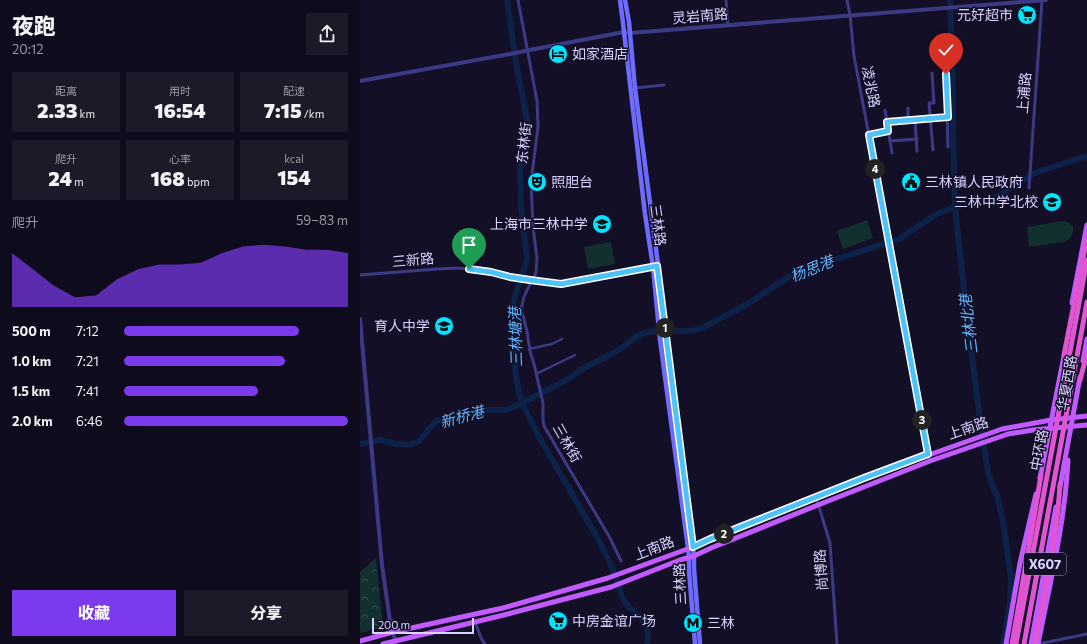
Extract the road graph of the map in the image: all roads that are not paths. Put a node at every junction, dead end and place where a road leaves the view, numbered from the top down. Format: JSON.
{"nodes":[{"id":1,"x":518,"y":0,"type":"edge"},
{"id":2,"x":620,"y":0,"type":"edge"},
{"id":3,"x":625,"y":0,"type":"edge"},
{"id":4,"x":726,"y":0,"type":"edge"},
{"id":5,"x":847,"y":0,"type":"edge"},
{"id":6,"x":1042,"y":0,"type":"edge"},
{"id":7,"x":1046,"y":0,"type":"edge"},
{"id":8,"x":850,"y":15,"type":"junction"},
{"id":9,"x":728,"y":24,"type":"junction"},
{"id":10,"x":624,"y":32,"type":"junction"},
{"id":11,"x":630,"y":32,"type":"junction"},
{"id":12,"x":932,"y":73,"type":"dead end"},
{"id":13,"x":946,"y":74,"type":"dead end"},
{"id":14,"x":360,"y":81,"type":"edge"},
{"id":15,"x":664,"y":85,"type":"dead end"},
{"id":16,"x":635,"y":88,"type":"junction"},
{"id":17,"x":908,"y":108,"type":"dead end"},
{"id":18,"x":885,"y":110,"type":"dead end"},
{"id":19,"x":948,"y":117,"type":"junction"},
{"id":20,"x":930,"y":119,"type":"junction"},
{"id":21,"x":908,"y":120,"type":"junction"},
{"id":22,"x":915,"y":120,"type":"junction"},
{"id":23,"x":887,"y":122,"type":"junction"},
{"id":24,"x":888,"y":131,"type":"junction"},
{"id":25,"x":869,"y":135,"type":"junction"},
{"id":26,"x":917,"y":139,"type":"junction"},
{"id":27,"x":890,"y":141,"type":"junction"},
{"id":28,"x":948,"y":147,"type":"dead end"},
{"id":29,"x":933,"y":150,"type":"dead end"},
{"id":30,"x":917,"y":151,"type":"dead end"},
{"id":31,"x":892,"y":153,"type":"dead end"},
{"id":32,"x":1029,"y":188,"type":"dead end"},
{"id":33,"x":1087,"y":226,"type":"edge"},
{"id":34,"x":1087,"y":238,"type":"edge"},
{"id":35,"x":1087,"y":260,"type":"edge"},
{"id":36,"x":655,"y":266,"type":"junction"},
{"id":37,"x":360,"y":276,"type":"edge"},
{"id":38,"x":531,"y":280,"type":"junction"},
{"id":39,"x":1087,"y":302,"type":"edge"},
{"id":40,"x":360,"y":319,"type":"edge"},
{"id":41,"x":562,"y":339,"type":"dead end"},
{"id":42,"x":1087,"y":339,"type":"edge"},
{"id":43,"x":529,"y":349,"type":"junction"},
{"id":44,"x":1087,"y":354,"type":"edge"},
{"id":45,"x":1064,"y":355,"type":"junction"},
{"id":46,"x":575,"y":356,"type":"dead end"},
{"id":47,"x":1087,"y":361,"type":"edge"},
{"id":48,"x":536,"y":374,"type":"junction"},
{"id":49,"x":1080,"y":380,"type":"junction"},
{"id":50,"x":1087,"y":416,"type":"edge"},
{"id":51,"x":1073,"y":417,"type":"junction"},
{"id":52,"x":1052,"y":420,"type":"junction"},
{"id":53,"x":1087,"y":425,"type":"edge"},
{"id":54,"x":1072,"y":426,"type":"junction"},
{"id":55,"x":1050,"y":428,"type":"junction"},
{"id":56,"x":1069,"y":441,"type":"junction"},
{"id":57,"x":928,"y":454,"type":"junction"},
{"id":58,"x":930,"y":462,"type":"junction"},
{"id":59,"x":1040,"y":475,"type":"junction"},
{"id":60,"x":1060,"y":484,"type":"junction"},
{"id":61,"x":816,"y":497,"type":"junction"},
{"id":62,"x":818,"y":504,"type":"junction"},
{"id":63,"x":690,"y":548,"type":"junction"},
{"id":64,"x":692,"y":557,"type":"junction"},
{"id":65,"x":621,"y":561,"type":"dead end"},
{"id":66,"x":474,"y":622,"type":"junction"},
{"id":67,"x":393,"y":632,"type":"junction"},
{"id":68,"x":1087,"y":634,"type":"edge"},
{"id":69,"x":360,"y":641,"type":"edge"},
{"id":70,"x":395,"y":643,"type":"edge"},
{"id":71,"x":383,"y":644,"type":"edge"},
{"id":72,"x":485,"y":644,"type":"edge"},
{"id":73,"x":695,"y":644,"type":"edge"},
{"id":74,"x":700,"y":644,"type":"edge"},
{"id":75,"x":837,"y":644,"type":"edge"},
{"id":76,"x":1006,"y":644,"type":"edge"},
{"id":77,"x":1014,"y":644,"type":"edge"},
{"id":78,"x":1024,"y":644,"type":"edge"},
{"id":79,"x":1031,"y":644,"type":"edge"},
{"id":80,"x":1035,"y":644,"type":"edge"},
{"id":81,"x":1038,"y":644,"type":"edge"}],
"edges":[{"from":1,"to":38,"type":"street","name":"东林街"},
{"from":2,"to":10,"type":"main road","name":"三林路"},
{"from":3,"to":11,"type":"main road","name":"三林路"},
{"from":4,"to":9,"type":"street"},
{"from":5,"to":8,"type":"street","name":"凌兆路"},
{"from":6,"to":7,"type":"street","name":"灵岩南路"},
{"from":6,"to":8,"type":"street","name":"灵岩南路"},
{"from":6,"to":32,"type":"street","name":"上浦路"},
{"from":8,"to":9,"type":"street","name":"灵岩南路"},
{"from":8,"to":25,"type":"street","name":"凌兆路"},
{"from":9,"to":11,"type":"street","name":"灵岩南路"},
{"from":10,"to":11,"type":"street","name":"灵岩南路"},
{"from":10,"to":14,"type":"street","name":"灵岩南路","bridge":true},
{"from":10,"to":36,"type":"main road","name":"三林路"},
{"from":11,"to":16,"type":"main road","name":"三林路"},
{"from":12,"to":20,"type":"street"},
{"from":13,"to":19,"type":"street"},
{"from":15,"to":16,"type":"street"},
{"from":16,"to":36,"type":"main road","name":"三林路"},
{"from":17,"to":21,"type":"street"},
{"from":18,"to":23,"type":"street"},
{"from":19,"to":20,"type":"street"},
{"from":19,"to":28,"type":"street"},
{"from":20,"to":22,"type":"street"},
{"from":20,"to":29,"type":"street"},
{"from":21,"to":22,"type":"street"},
{"from":21,"to":23,"type":"street"},
{"from":22,"to":26,"type":"street"},
{"from":23,"to":24,"type":"street"},
{"from":24,"to":25,"type":"street"},
{"from":24,"to":27,"type":"street"},
{"from":25,"to":57,"type":"street","name":"凌兆路"},
{"from":26,"to":27,"type":"street"},
{"from":26,"to":30,"type":"street"},
{"from":27,"to":31,"type":"street"},
{"from":33,"to":45,"type":"main road","name":"华夏西路","number":"X607"},
{"from":34,"to":45,"type":"highway"},
{"from":35,"to":77,"type":"highway","name":"中环路","bridge":true},
{"from":36,"to":38,"type":"street","name":"三新路"},
{"from":36,"to":63,"type":"main road","name":"三林路"},
{"from":36,"to":63,"type":"main road","name":"三林路"},
{"from":37,"to":38,"type":"street","name":"三新路"},
{"from":38,"to":43,"type":"street","name":"三林街"},
{"from":39,"to":78,"type":"highway","name":"中环路","bridge":true},
{"from":40,"to":67,"type":"street"},
{"from":41,"to":43,"type":"street"},
{"from":42,"to":49,"type":"main road","name":"华夏西路","number":"X607"},
{"from":43,"to":48,"type":"street","name":"三林街"},
{"from":44,"to":49,"type":"highway"},
{"from":45,"to":52,"type":"main road","name":"华夏西路","number":"X607"},
{"from":46,"to":48,"type":"street"},
{"from":47,"to":49,"type":"main road"},
{"from":48,"to":65,"type":"street","name":"三林街"},
{"from":49,"to":51,"type":"main road","name":"华夏西路","number":"X607"},
{"from":50,"to":51,"type":"main road","name":"上南路"},
{"from":51,"to":52,"type":"main road","name":"上南路"},
{"from":51,"to":54,"type":"main road","name":"华夏西路","number":"X607"},
{"from":52,"to":55,"type":"main road","name":"华夏西路","number":"X607"},
{"from":52,"to":57,"type":"main road","name":"上南路"},
{"from":53,"to":54,"type":"main road","name":"上南路"},
{"from":54,"to":55,"type":"main road","name":"上南路"},
{"from":54,"to":56,"type":"main road","name":"华夏西路","number":"X607"},
{"from":55,"to":58,"type":"main road","name":"上南路"},
{"from":55,"to":59,"type":"main road","name":"华夏西路","number":"X607"},
{"from":55,"to":77,"type":"main road","name":"华夏西路"},
{"from":56,"to":60,"type":"main road","name":"华夏西路","number":"X607"},
{"from":56,"to":81,"type":"main road"},
{"from":57,"to":58,"type":"street","name":"凌兆路"},
{"from":57,"to":61,"type":"main road","name":"上南路"},
{"from":58,"to":62,"type":"main road","name":"上南路"},
{"from":59,"to":76,"type":"main road","name":"华夏西路","number":"X607"},
{"from":59,"to":77,"type":"highway"},
{"from":60,"to":79,"type":"main road","name":"华夏西路","number":"X607"},
{"from":60,"to":80,"type":"highway"},
{"from":61,"to":62,"type":"street","name":"尚博路"},
{"from":61,"to":63,"type":"main road","name":"上南路"},
{"from":62,"to":64,"type":"main road","name":"上南路"},
{"from":62,"to":75,"type":"street","name":"尚博路"},
{"from":63,"to":64,"type":"main road","name":"三林路"},
{"from":63,"to":67,"type":"main road","name":"上南路"},
{"from":64,"to":66,"type":"main road","name":"上南路"},
{"from":64,"to":73,"type":"main road","name":"三林路"},
{"from":64,"to":74,"type":"main road","name":"三林路"},
{"from":66,"to":70,"type":"main road","name":"上南路"},
{"from":66,"to":72,"type":"street"},
{"from":67,"to":69,"type":"main road","name":"上南路"},
{"from":67,"to":70,"type":"street"},
{"from":68,"to":81,"type":"street"},
{"from":70,"to":71,"type":"main road","name":"上南路"}]}
